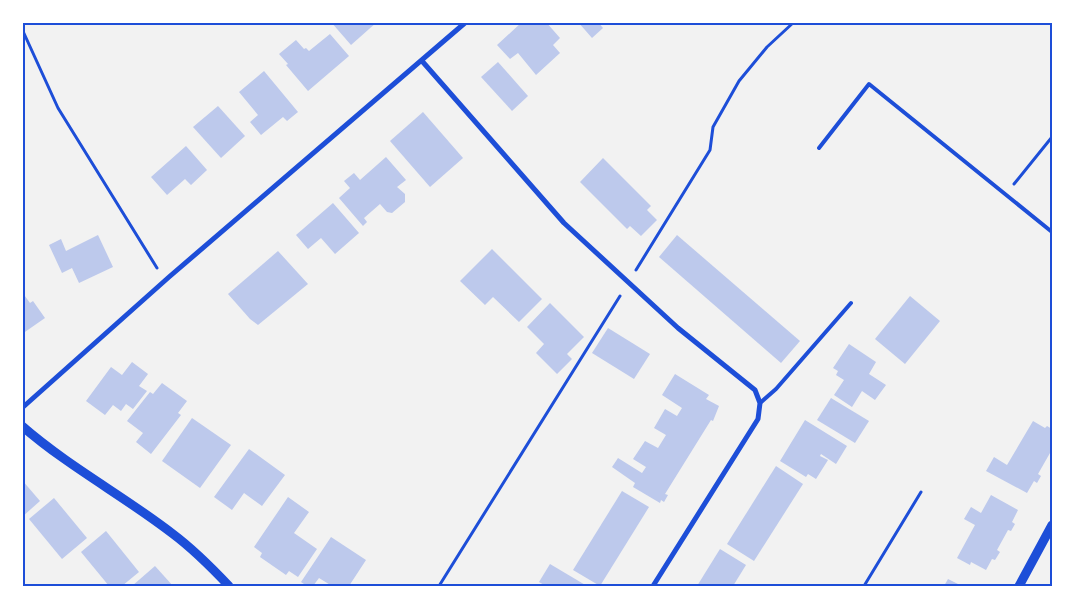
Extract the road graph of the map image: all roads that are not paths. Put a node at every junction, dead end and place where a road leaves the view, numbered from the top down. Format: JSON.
{"nodes":[{"id":1,"x":466,"y":22,"type":"edge"},
{"id":2,"x":422,"y":61,"type":"junction"},
{"id":3,"x":819,"y":148,"type":"dead end"},
{"id":4,"x":1052,"y":232,"type":"edge"},
{"id":5,"x":851,"y":303,"type":"dead end"},
{"id":6,"x":760,"y":403,"type":"junction"},
{"id":7,"x":22,"y":408,"type":"edge"},
{"id":8,"x":22,"y":426,"type":"edge"},
{"id":9,"x":1052,"y":525,"type":"edge"},
{"id":10,"x":229,"y":586,"type":"edge"},
{"id":11,"x":653,"y":586,"type":"edge"},
{"id":12,"x":1019,"y":586,"type":"edge"}],
"edges":[{"from":1,"to":2,"type":"street"},
{"from":2,"to":6,"type":"street"},
{"from":2,"to":7,"type":"street"},
{"from":3,"to":4,"type":"lane"},
{"from":5,"to":6,"type":"lane"},
{"from":6,"to":11,"type":"street"},
{"from":8,"to":10,"type":"street"},
{"from":9,"to":12,"type":"street"}]}
